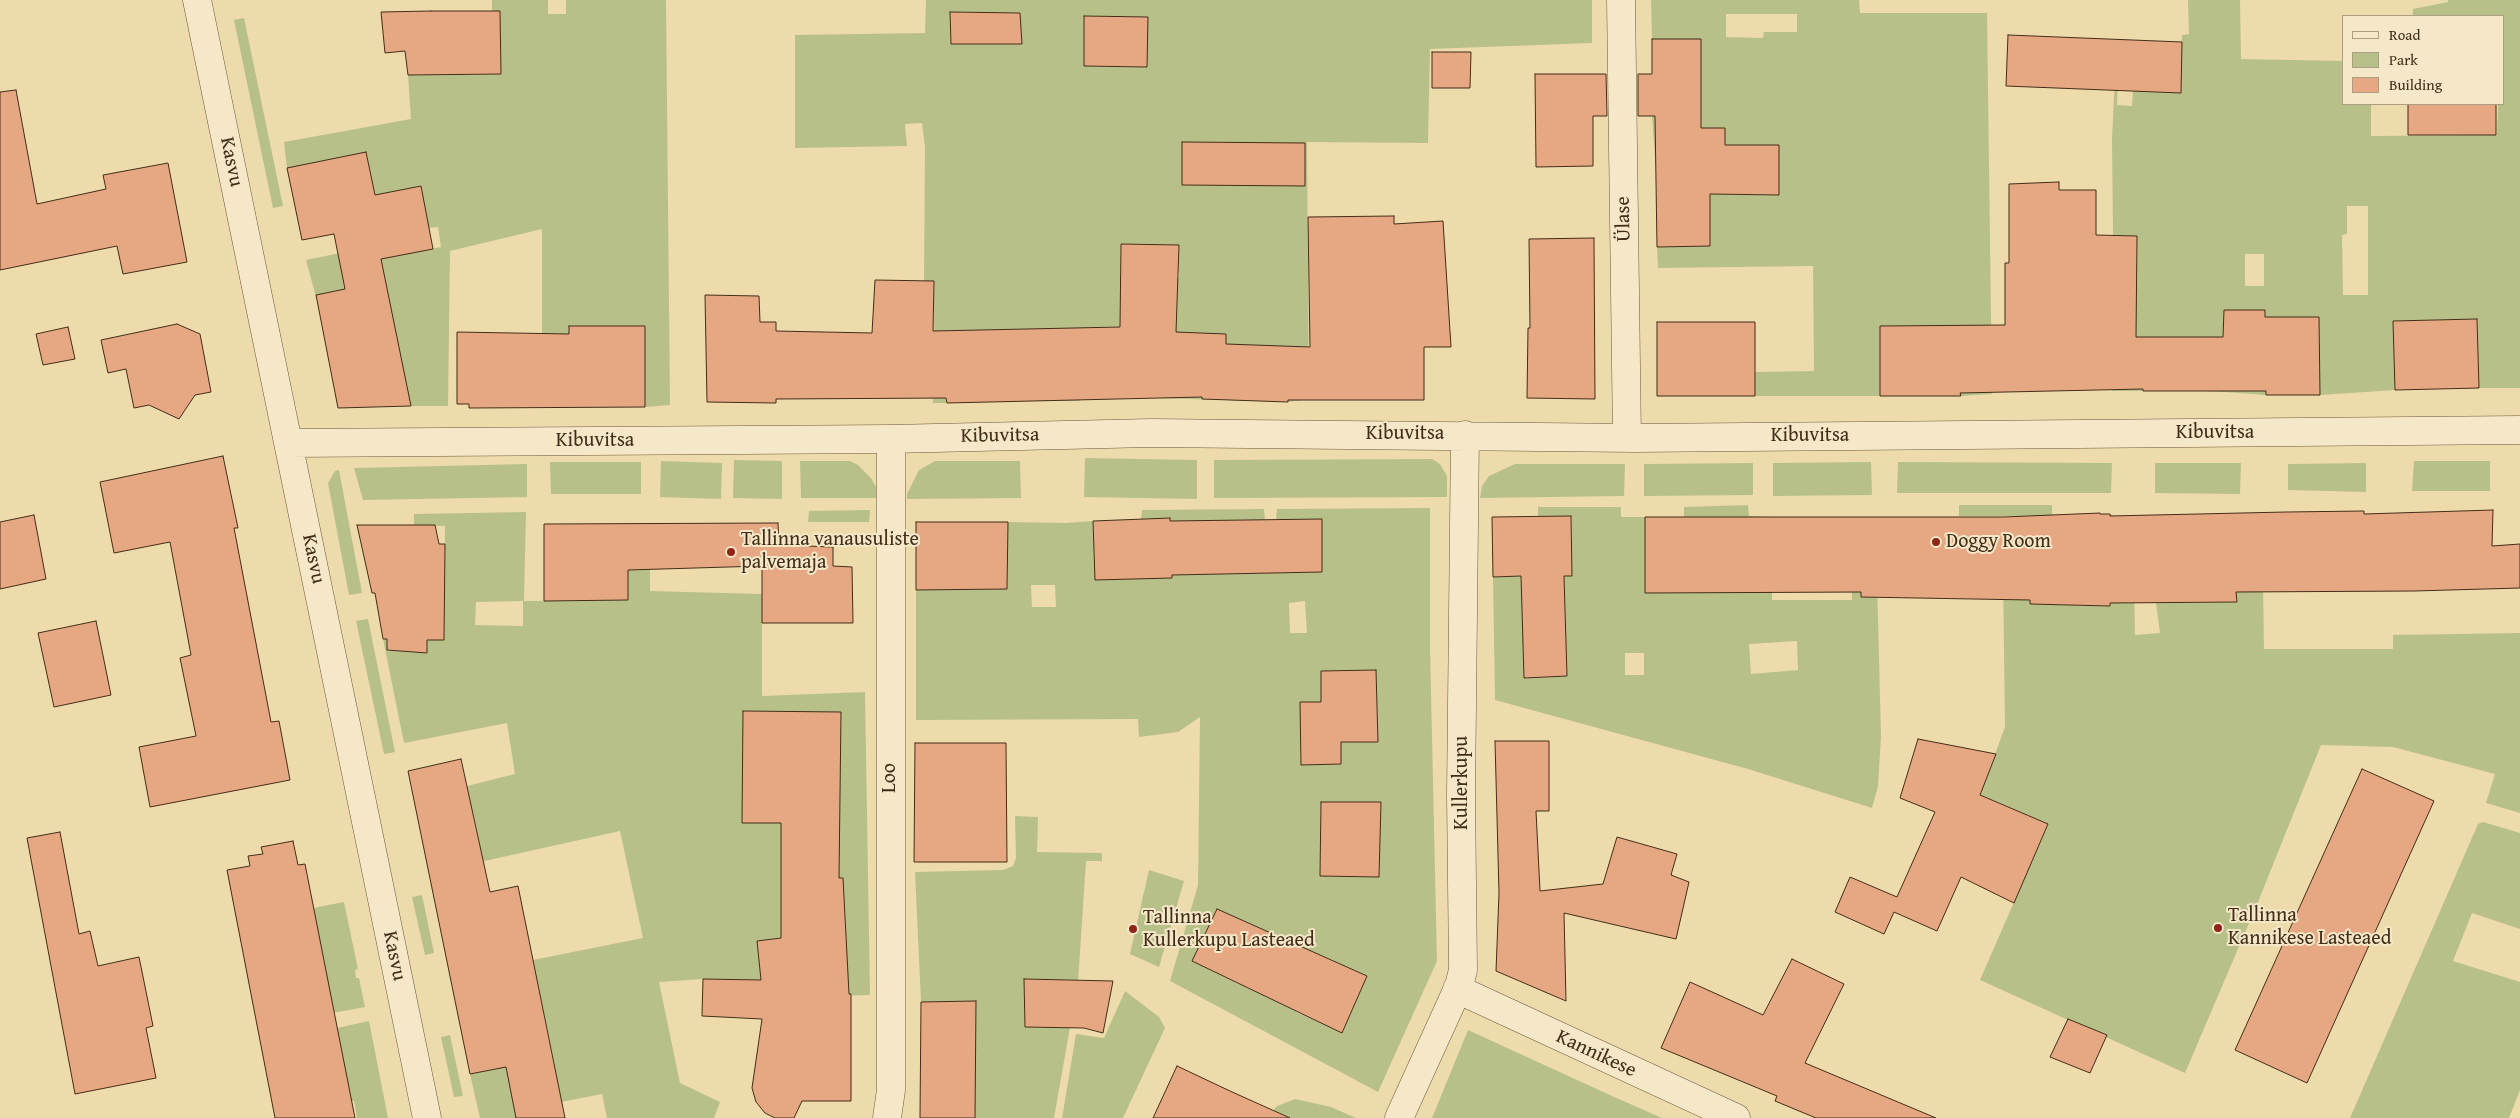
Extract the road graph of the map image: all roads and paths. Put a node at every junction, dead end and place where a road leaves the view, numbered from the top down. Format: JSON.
{"nodes":[{"id":1,"x":197,"y":0,"type":"edge"},
{"id":2,"x":1621,"y":0,"type":"edge"},
{"id":3,"x":2520,"y":430,"type":"edge"},
{"id":4,"x":1466,"y":434,"type":"junction"},
{"id":5,"x":891,"y":438,"type":"junction"},
{"id":6,"x":1627,"y":438,"type":"junction"},
{"id":7,"x":289,"y":442,"type":"junction"},
{"id":8,"x":1457,"y":989,"type":"junction"},
{"id":9,"x":427,"y":1118,"type":"edge"},
{"id":10,"x":887,"y":1118,"type":"edge"},
{"id":11,"x":1399,"y":1118,"type":"edge"},
{"id":12,"x":1736,"y":1118,"type":"edge"}],
"edges":[{"from":1,"to":7,"type":"street","name":"Kasvu"},
{"from":2,"to":6,"type":"street","name":"Ülase"},
{"from":3,"to":6,"type":"street","name":"Kibuvitsa"},
{"from":4,"to":5,"type":"street","name":"Kibuvitsa"},
{"from":4,"to":6,"type":"street","name":"Kibuvitsa"},
{"from":4,"to":8,"type":"street","name":"Kullerkupu"},
{"from":5,"to":7,"type":"street","name":"Kibuvitsa"},
{"from":5,"to":10,"type":"street","name":"Loo"},
{"from":7,"to":9,"type":"street","name":"Kasvu"},
{"from":8,"to":11,"type":"street","name":"Kullerkupu"},
{"from":8,"to":12,"type":"street","name":"Kannikese"}]}
